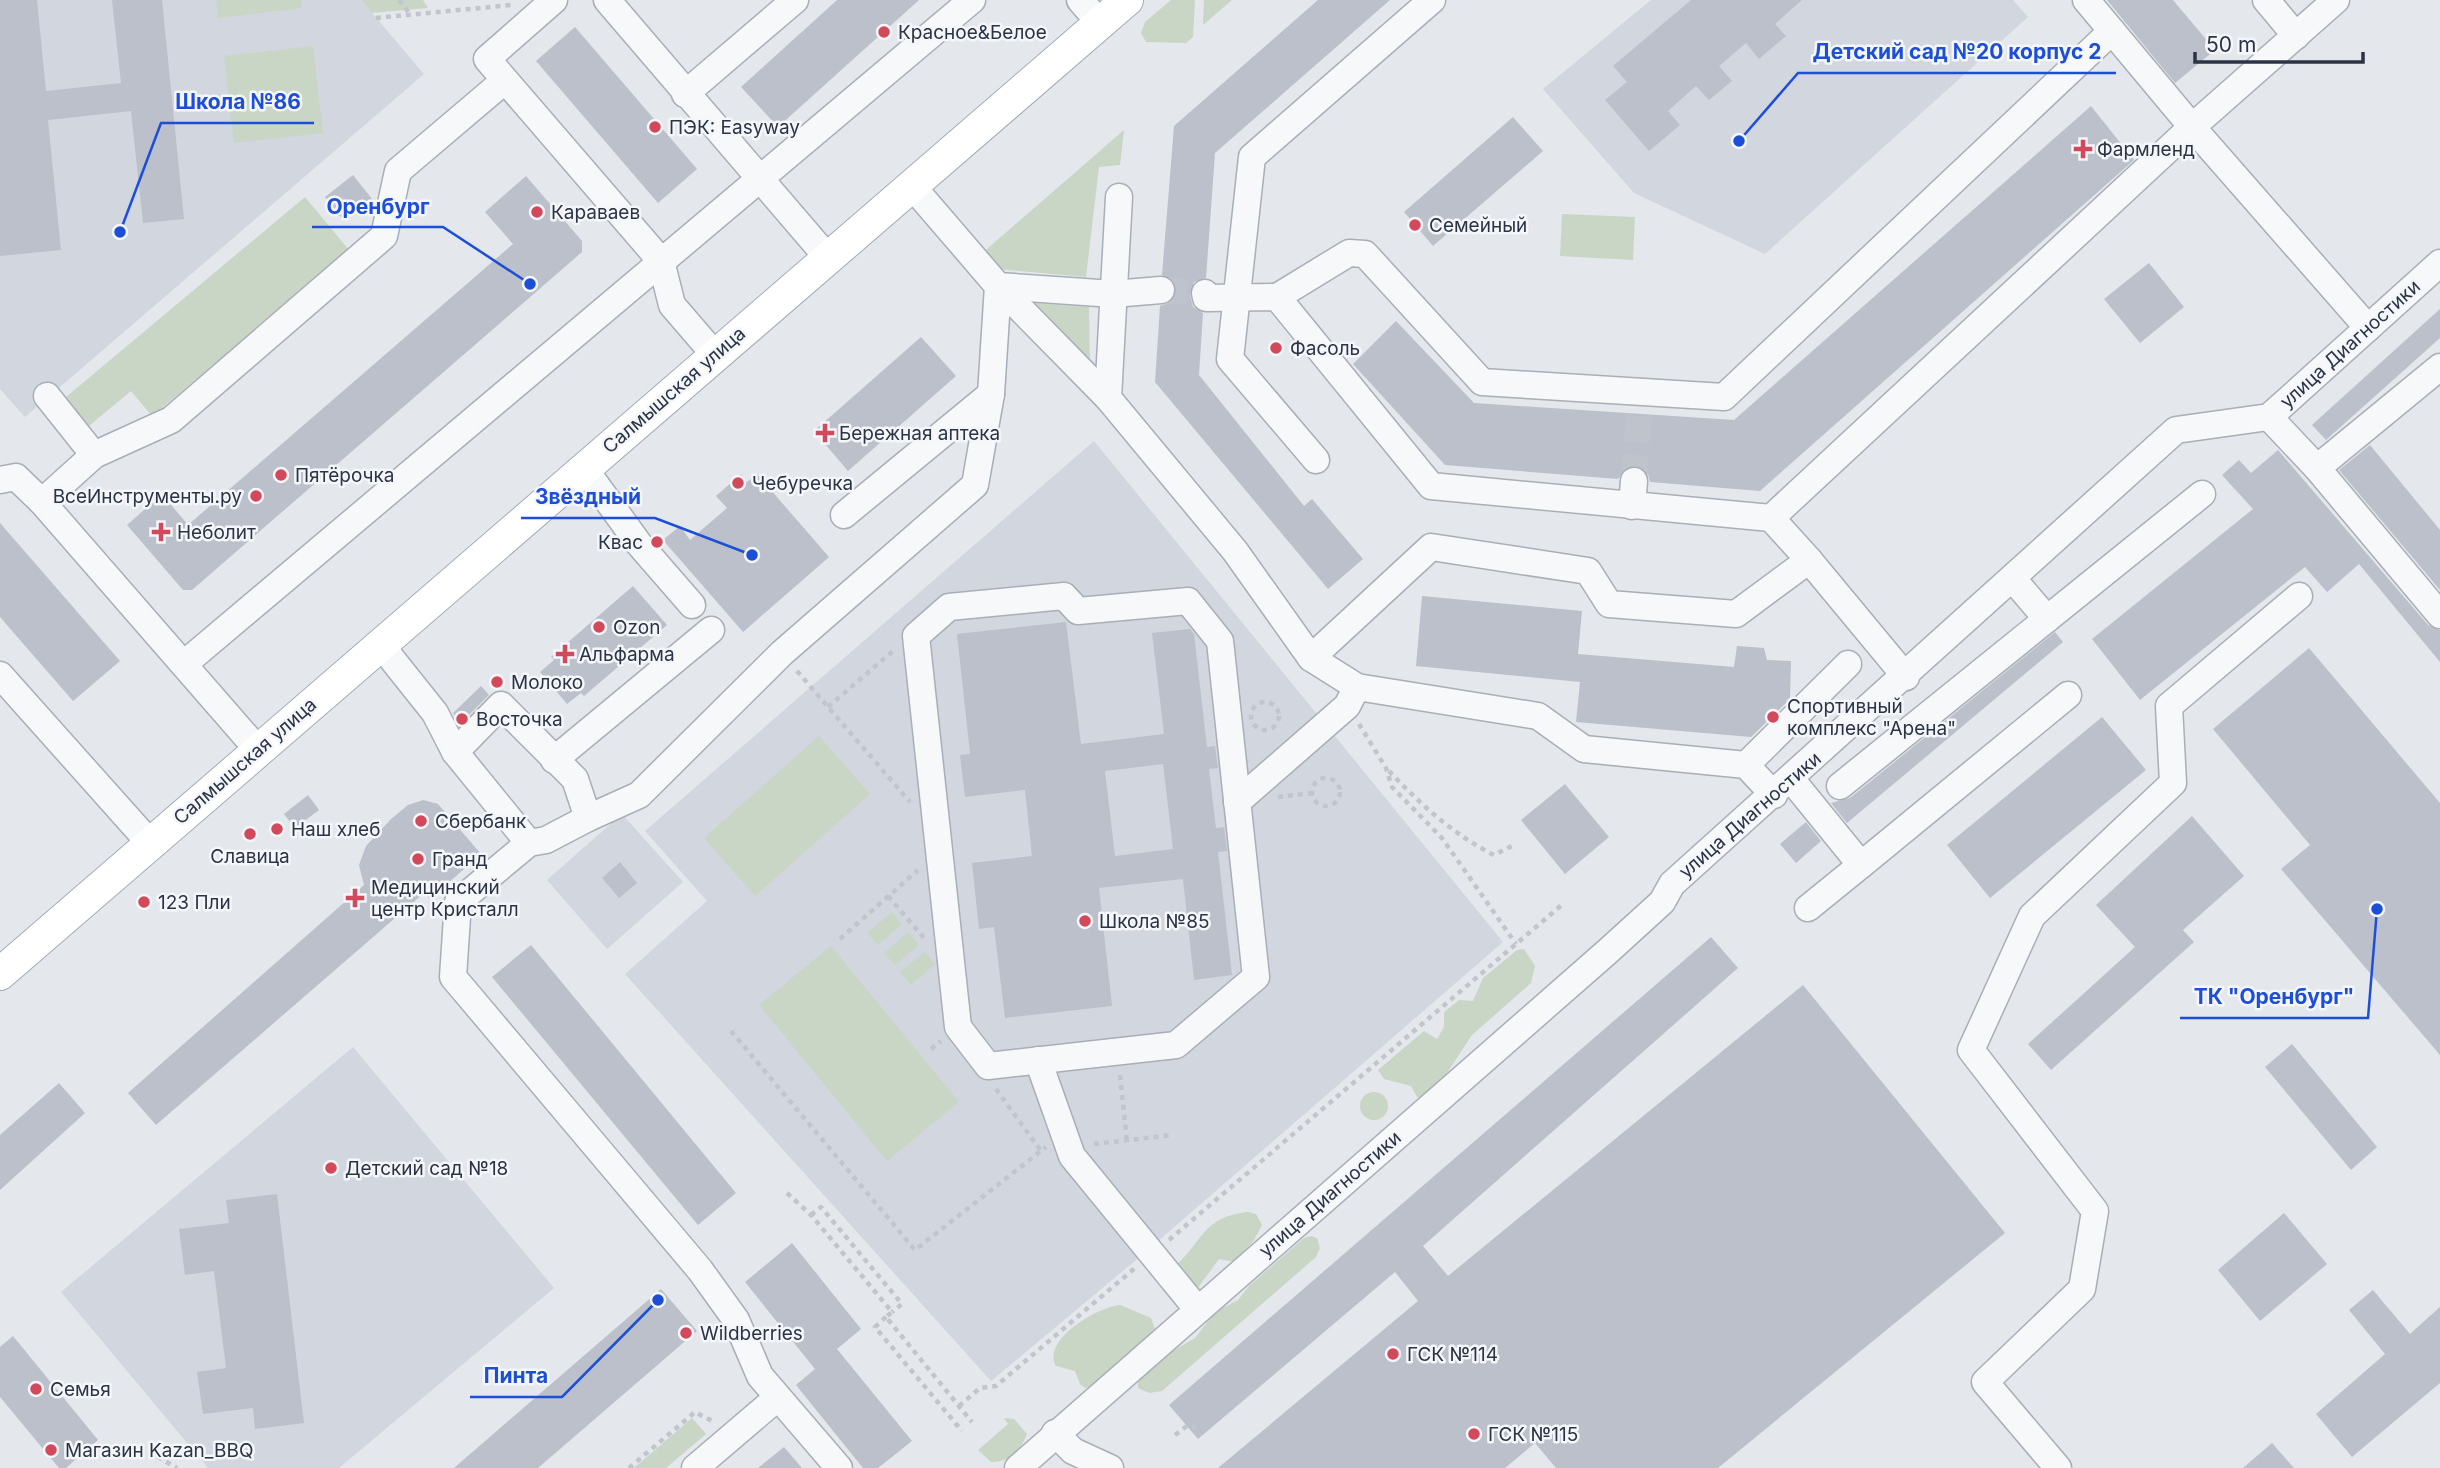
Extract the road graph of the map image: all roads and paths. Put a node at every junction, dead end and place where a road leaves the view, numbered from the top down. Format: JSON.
{"nodes":[{"id":1,"x":399,"y":0,"type":"edge"},
{"id":2,"x":607,"y":0,"type":"edge"},
{"id":3,"x":795,"y":0,"type":"edge"},
{"id":4,"x":972,"y":0,"type":"edge"},
{"id":5,"x":1080,"y":0,"type":"edge"},
{"id":6,"x":1127,"y":0,"type":"edge"},
{"id":7,"x":1432,"y":0,"type":"edge"},
{"id":8,"x":2086,"y":0,"type":"edge"},
{"id":9,"x":2266,"y":0,"type":"edge"},
{"id":10,"x":2336,"y":0,"type":"edge"},
{"id":11,"x":539,"y":4,"type":"edge"},
{"id":12,"x":411,"y":15,"type":"junction"},
{"id":13,"x":376,"y":18,"type":"dead end"},
{"id":14,"x":1100,"y":23,"type":"junction"},
{"id":15,"x":2112,"y":31,"type":"junction"},
{"id":16,"x":2296,"y":36,"type":"junction"},
{"id":17,"x":504,"y":81,"type":"junction"},
{"id":18,"x":685,"y":94,"type":"junction"},
{"id":19,"x":2192,"y":127,"type":"junction"},
{"id":20,"x":760,"y":179,"type":"junction"},
{"id":21,"x":912,"y":186,"type":"junction"},
{"id":22,"x":1119,"y":197,"type":"dead end"},
{"id":23,"x":828,"y":258,"type":"junction"},
{"id":24,"x":661,"y":261,"type":"junction"},
{"id":25,"x":2440,"y":263,"type":"edge"},
{"id":26,"x":999,"y":286,"type":"junction"},
{"id":27,"x":1161,"y":290,"type":"tunnel mouth"},
{"id":28,"x":1205,"y":293,"type":"tunnel mouth"},
{"id":29,"x":1113,"y":294,"type":"junction"},
{"id":30,"x":1277,"y":296,"type":"junction"},
{"id":31,"x":1237,"y":299,"type":"junction"},
{"id":32,"x":2368,"y":328,"type":"junction"},
{"id":33,"x":715,"y":355,"type":"junction"},
{"id":34,"x":2440,"y":367,"type":"edge"},
{"id":35,"x":991,"y":394,"type":"junction"},
{"id":36,"x":47,"y":396,"type":"dead end"},
{"id":37,"x":1108,"y":398,"type":"junction"},
{"id":38,"x":2269,"y":416,"type":"junction"},
{"id":39,"x":94,"y":456,"type":"junction"},
{"id":40,"x":1315,"y":460,"type":"dead end"},
{"id":41,"x":584,"y":468,"type":"junction"},
{"id":42,"x":2317,"y":468,"type":"junction"},
{"id":43,"x":0,"y":480,"type":"edge"},
{"id":44,"x":2202,"y":494,"type":"dead end"},
{"id":45,"x":42,"y":502,"type":"junction"},
{"id":46,"x":844,"y":515,"type":"dead end"},
{"id":47,"x":1771,"y":518,"type":"junction"},
{"id":48,"x":1809,"y":560,"type":"junction"},
{"id":49,"x":2013,"y":579,"type":"junction"},
{"id":50,"x":2299,"y":596,"type":"dead end"},
{"id":51,"x":692,"y":605,"type":"dead end"},
{"id":52,"x":2440,"y":615,"type":"edge"},
{"id":53,"x":2047,"y":619,"type":"junction"},
{"id":54,"x":711,"y":630,"type":"dead end"},
{"id":55,"x":916,"y":636,"type":"junction"},
{"id":56,"x":380,"y":644,"type":"junction"},
{"id":57,"x":782,"y":653,"type":"junction"},
{"id":58,"x":1311,"y":658,"type":"junction"},
{"id":59,"x":184,"y":664,"type":"junction"},
{"id":60,"x":1848,"y":664,"type":"dead end"},
{"id":61,"x":0,"y":675,"type":"edge"},
{"id":62,"x":1906,"y":677,"type":"junction"},
{"id":63,"x":2068,"y":695,"type":"dead end"},
{"id":64,"x":1352,"y":696,"type":"junction"},
{"id":65,"x":1270,"y":702,"type":"joint"},
{"id":66,"x":828,"y":707,"type":"junction"},
{"id":67,"x":258,"y":750,"type":"junction"},
{"id":68,"x":455,"y":752,"type":"junction"},
{"id":69,"x":554,"y":760,"type":"junction"},
{"id":70,"x":1746,"y":765,"type":"junction"},
{"id":71,"x":1386,"y":768,"type":"junction"},
{"id":72,"x":1331,"y":779,"type":"joint"},
{"id":73,"x":1840,"y":786,"type":"dead end"},
{"id":74,"x":1782,"y":787,"type":"junction"},
{"id":75,"x":1237,"y":802,"type":"junction"},
{"id":76,"x":588,"y":818,"type":"junction"},
{"id":77,"x":150,"y":843,"type":"junction"},
{"id":78,"x":529,"y":843,"type":"junction"},
{"id":79,"x":939,"y":843,"type":"junction"},
{"id":80,"x":1514,"y":845,"type":"dead end"},
{"id":81,"x":1861,"y":865,"type":"junction"},
{"id":82,"x":888,"y":896,"type":"junction"},
{"id":83,"x":1564,"y":903,"type":"dead end"},
{"id":84,"x":1808,"y":908,"type":"dead end"},
{"id":85,"x":840,"y":939,"type":"dead end"},
{"id":86,"x":1516,"y":944,"type":"junction"},
{"id":87,"x":953,"y":972,"type":"junction"},
{"id":88,"x":0,"y":974,"type":"edge"},
{"id":89,"x":732,"y":1031,"type":"dead end"},
{"id":90,"x":1117,"y":1051,"type":"junction"},
{"id":91,"x":1038,"y":1060,"type":"junction"},
{"id":92,"x":988,"y":1066,"type":"junction"},
{"id":93,"x":1173,"y":1135,"type":"dead end"},
{"id":94,"x":1127,"y":1140,"type":"junction"},
{"id":95,"x":1066,"y":1141,"type":"junction"},
{"id":96,"x":1041,"y":1151,"type":"junction"},
{"id":97,"x":788,"y":1193,"type":"dead end"},
{"id":98,"x":810,"y":1215,"type":"junction"},
{"id":99,"x":1153,"y":1253,"type":"junction"},
{"id":100,"x":1198,"y":1310,"type":"junction"},
{"id":101,"x":892,"y":1312,"type":"junction"},
{"id":102,"x":886,"y":1317,"type":"junction"},
{"id":103,"x":777,"y":1398,"type":"junction"},
{"id":104,"x":959,"y":1406,"type":"junction"},
{"id":105,"x":972,"y":1422,"type":"dead end"},
{"id":106,"x":1196,"y":1427,"type":"dead end"},
{"id":107,"x":962,"y":1431,"type":"dead end"},
{"id":108,"x":738,"y":1432,"type":"junction"},
{"id":109,"x":1055,"y":1433,"type":"junction"},
{"id":110,"x":1175,"y":1435,"type":"dead end"},
{"id":111,"x":139,"y":1447,"type":"dead end"},
{"id":112,"x":177,"y":1468,"type":"edge"},
{"id":113,"x":629,"y":1468,"type":"edge"},
{"id":114,"x":695,"y":1468,"type":"edge"},
{"id":115,"x":839,"y":1468,"type":"edge"},
{"id":116,"x":1018,"y":1468,"type":"edge"},
{"id":117,"x":1110,"y":1468,"type":"edge"},
{"id":118,"x":2058,"y":1468,"type":"edge"}],
"edges":[{"from":1,"to":12,"type":"path"},
{"from":2,"to":18,"type":"street"},
{"from":3,"to":18,"type":"street"},
{"from":4,"to":20,"type":"street"},
{"from":5,"to":14,"type":"street"},
{"from":6,"to":14,"type":"main road","name":"Салмышская улица"},
{"from":7,"to":31,"type":"street"},
{"from":8,"to":15,"type":"street"},
{"from":9,"to":16,"type":"street"},
{"from":10,"to":16,"type":"street"},
{"from":11,"to":12,"type":"path"},
{"from":11,"to":17,"type":"street"},
{"from":12,"to":13,"type":"path"},
{"from":14,"to":21,"type":"main road","name":"Салмышская улица"},
{"from":15,"to":19,"type":"street"},
{"from":15,"to":30,"type":"street"},
{"from":16,"to":19,"type":"street"},
{"from":17,"to":24,"type":"street"},
{"from":17,"to":39,"type":"street"},
{"from":18,"to":20,"type":"street"},
{"from":19,"to":32,"type":"street"},
{"from":19,"to":47,"type":"street"},
{"from":20,"to":23,"type":"street"},
{"from":20,"to":24,"type":"street"},
{"from":21,"to":23,"type":"main road","name":"Салмышская улица"},
{"from":21,"to":26,"type":"street"},
{"from":22,"to":29,"type":"street"},
{"from":23,"to":33,"type":"main road","name":"Салмышская улица"},
{"from":24,"to":33,"type":"street"},
{"from":24,"to":59,"type":"street"},
{"from":25,"to":32,"type":"street","name":"улица Диагностики"},
{"from":26,"to":29,"type":"street"},
{"from":26,"to":35,"type":"street"},
{"from":26,"to":37,"type":"street"},
{"from":27,"to":29,"type":"street"},
{"from":28,"to":31,"type":"street"},
{"from":29,"to":37,"type":"street"},
{"from":30,"to":31,"type":"street"},
{"from":30,"to":47,"type":"street"},
{"from":31,"to":40,"type":"street"},
{"from":32,"to":38,"type":"street","name":"улица Диагностики"},
{"from":33,"to":41,"type":"main road","name":"Салмышская улица"},
{"from":34,"to":42,"type":"street"},
{"from":35,"to":46,"type":"street"},
{"from":35,"to":57,"type":"street"},
{"from":36,"to":39,"type":"street"},
{"from":37,"to":58,"type":"street"},
{"from":38,"to":42,"type":"street"},
{"from":38,"to":49,"type":"street","name":"улица Диагностики"},
{"from":39,"to":45,"type":"street"},
{"from":41,"to":51,"type":"street"},
{"from":41,"to":56,"type":"main road","name":"Салмышская улица"},
{"from":42,"to":52,"type":"street"},
{"from":43,"to":45,"type":"street"},
{"from":44,"to":53,"type":"street"},
{"from":45,"to":59,"type":"street"},
{"from":47,"to":48,"type":"street"},
{"from":48,"to":58,"type":"street"},
{"from":48,"to":62,"type":"street"},
{"from":49,"to":53,"type":"street"},
{"from":49,"to":62,"type":"street","name":"улица Диагностики"},
{"from":50,"to":118,"type":"street"},
{"from":53,"to":73,"type":"street"},
{"from":54,"to":69,"type":"street"},
{"from":55,"to":66,"type":"path"},
{"from":55,"to":75,"type":"street"},
{"from":55,"to":79,"type":"street"},
{"from":56,"to":67,"type":"main road","name":"Салмышская улица"},
{"from":56,"to":68,"type":"street"},
{"from":57,"to":66,"type":"path"},
{"from":57,"to":76,"type":"street"},
{"from":58,"to":64,"type":"street"},
{"from":59,"to":67,"type":"street"},
{"from":60,"to":70,"type":"street"},
{"from":61,"to":77,"type":"street"},
{"from":62,"to":74,"type":"street","name":"улица Диагностики"},
{"from":63,"to":81,"type":"street"},
{"from":64,"to":70,"type":"street"},
{"from":64,"to":71,"type":"path"},
{"from":64,"to":75,"type":"street"},
{"from":65,"to":65,"type":"path"},
{"from":66,"to":79,"type":"path"},
{"from":67,"to":77,"type":"main road","name":"Салмышская улица"},
{"from":68,"to":69,"type":"street"},
{"from":68,"to":78,"type":"street"},
{"from":69,"to":76,"type":"street"},
{"from":70,"to":74,"type":"street"},
{"from":71,"to":80,"type":"path"},
{"from":71,"to":86,"type":"path"},
{"from":72,"to":72,"type":"path"},
{"from":74,"to":81,"type":"street"},
{"from":74,"to":100,"type":"street","name":"улица Диагностики"},
{"from":75,"to":90,"type":"street"},
{"from":76,"to":78,"type":"street"},
{"from":77,"to":88,"type":"main road","name":"Салмышская улица"},
{"from":78,"to":103,"type":"street"},
{"from":79,"to":82,"type":"path"},
{"from":79,"to":87,"type":"street"},
{"from":81,"to":84,"type":"street"},
{"from":82,"to":85,"type":"path"},
{"from":82,"to":87,"type":"path"},
{"from":83,"to":86,"type":"path"},
{"from":86,"to":99,"type":"path"},
{"from":87,"to":92,"type":"street"},
{"from":89,"to":96,"type":"path"},
{"from":90,"to":91,"type":"street"},
{"from":90,"to":94,"type":"path"},
{"from":91,"to":92,"type":"street"},
{"from":91,"to":95,"type":"street"},
{"from":92,"to":96,"type":"path"},
{"from":93,"to":94,"type":"path"},
{"from":94,"to":95,"type":"path"},
{"from":95,"to":96,"type":"path"},
{"from":95,"to":99,"type":"street"},
{"from":97,"to":98,"type":"path"},
{"from":98,"to":101,"type":"path"},
{"from":98,"to":101,"type":"path"},
{"from":99,"to":100,"type":"street"},
{"from":99,"to":104,"type":"path"},
{"from":100,"to":109,"type":"street","name":"улица Диагностики"},
{"from":101,"to":102,"type":"path"},
{"from":102,"to":104,"type":"path"},
{"from":102,"to":107,"type":"path"},
{"from":103,"to":108,"type":"street"},
{"from":103,"to":115,"type":"street"},
{"from":104,"to":105,"type":"path"},
{"from":106,"to":110,"type":"path"},
{"from":108,"to":113,"type":"path"},
{"from":108,"to":114,"type":"street"},
{"from":109,"to":116,"type":"street","name":"улица Диагностики"},
{"from":109,"to":117,"type":"street"},
{"from":111,"to":112,"type":"path"}]}
